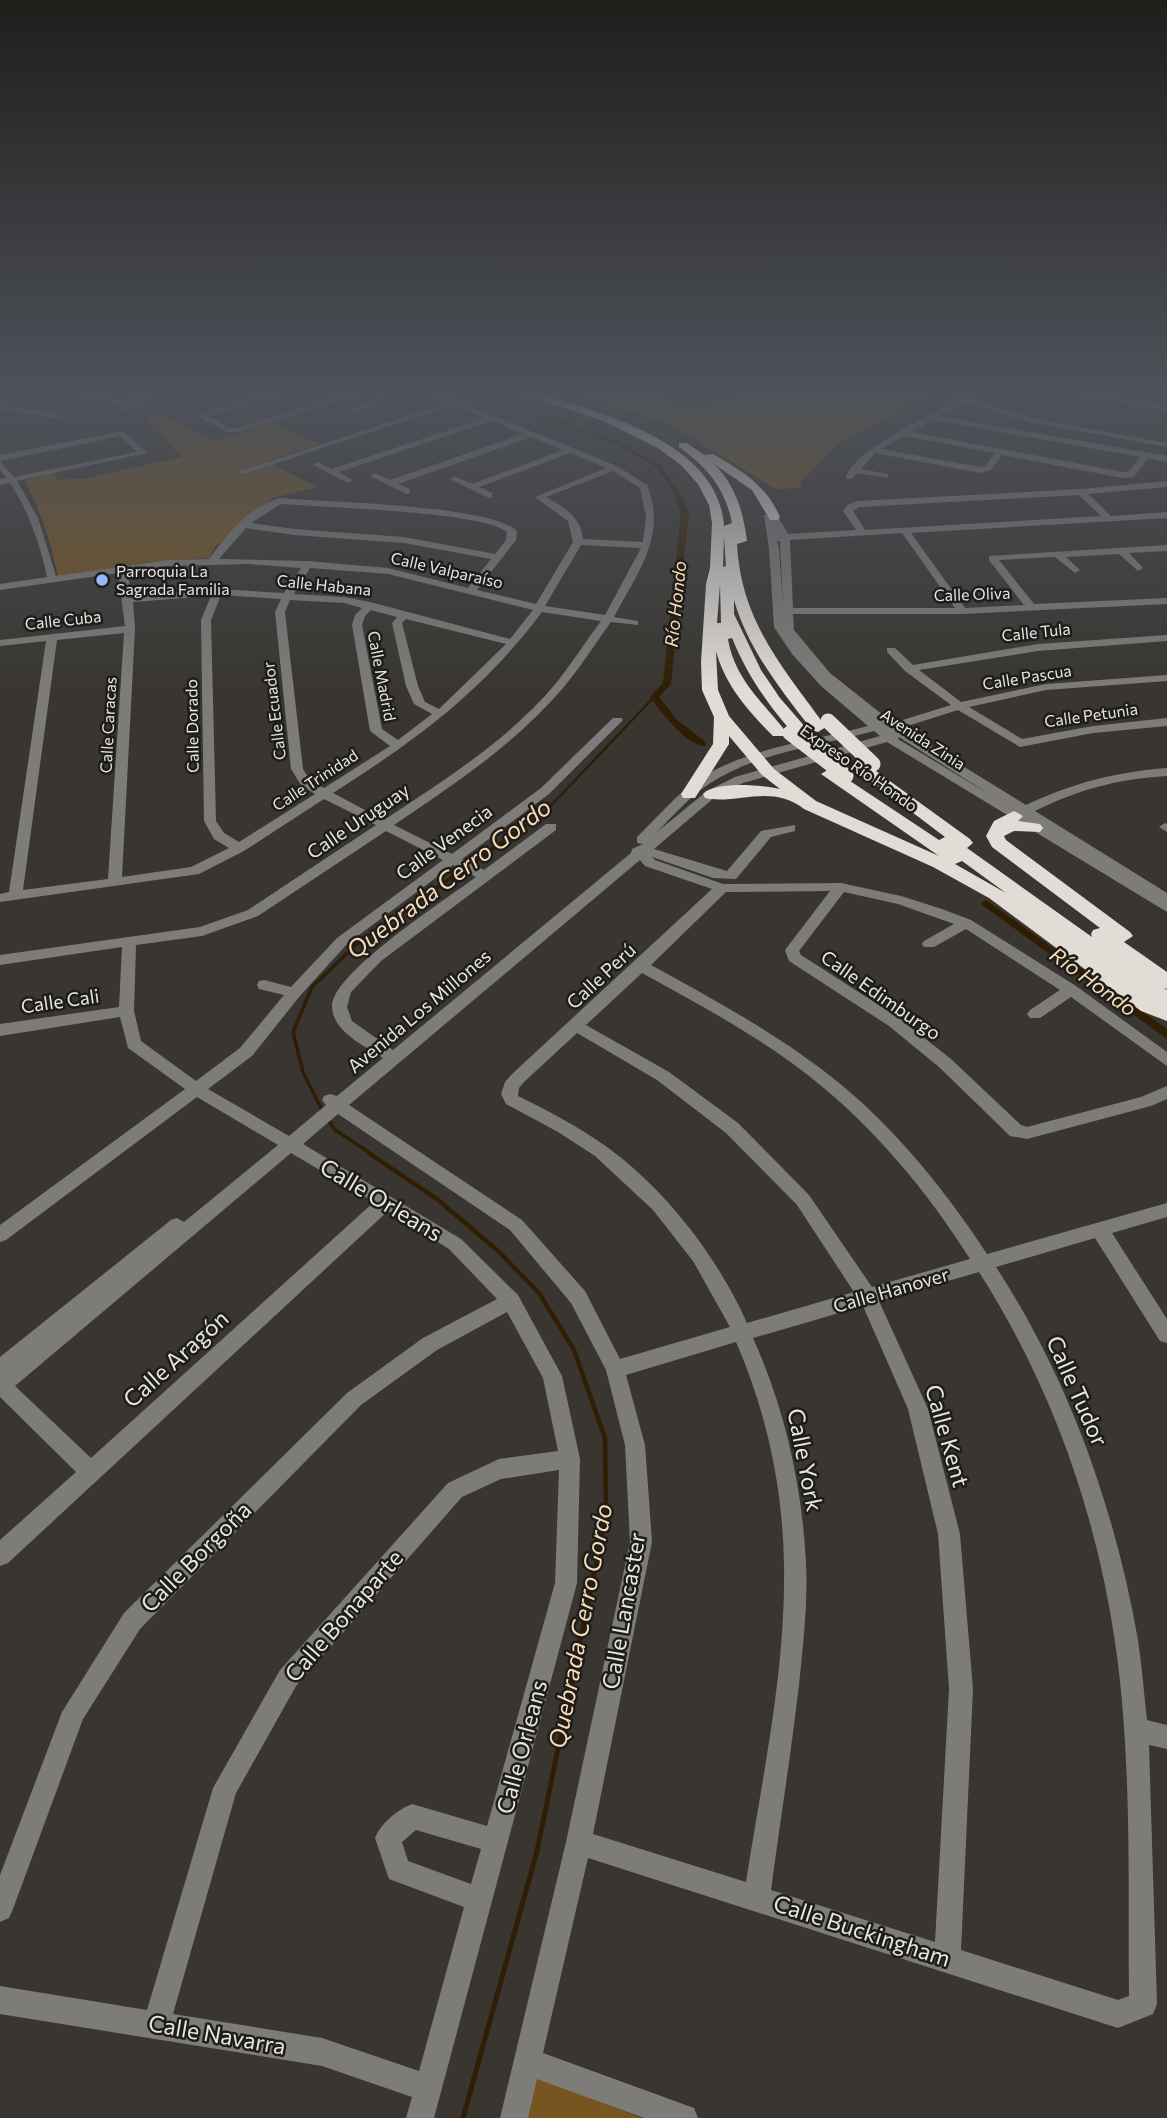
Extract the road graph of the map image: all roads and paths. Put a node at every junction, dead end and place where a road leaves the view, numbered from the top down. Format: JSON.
{"nodes":[{"id":1,"x":21,"y":493,"type":"edge"},
{"id":2,"x":484,"y":493,"type":"edge"},
{"id":3,"x":550,"y":493,"type":"edge"},
{"id":4,"x":645,"y":493,"type":"edge"},
{"id":5,"x":709,"y":493,"type":"edge"},
{"id":6,"x":717,"y":493,"type":"edge"},
{"id":7,"x":721,"y":493,"type":"edge"},
{"id":8,"x":729,"y":493,"type":"edge"},
{"id":9,"x":762,"y":493,"type":"edge"},
{"id":10,"x":1065,"y":493,"type":"edge"},
{"id":11,"x":1082,"y":493,"type":"edge"},
{"id":12,"x":489,"y":495,"type":"dead end"},
{"id":13,"x":1167,"y":515,"type":"edge"},
{"id":14,"x":770,"y":517,"type":"joint"},
{"id":15,"x":1109,"y":520,"type":"junction"},
{"id":16,"x":245,"y":524,"type":"junction"},
{"id":17,"x":905,"y":531,"type":"junction"},
{"id":18,"x":862,"y":533,"type":"junction"},
{"id":19,"x":778,"y":538,"type":"junction"},
{"id":20,"x":578,"y":542,"type":"junction"},
{"id":21,"x":1167,"y":548,"type":"edge"},
{"id":22,"x":644,"y":551,"type":"junction"},
{"id":23,"x":1122,"y":551,"type":"junction"},
{"id":24,"x":501,"y":554,"type":"junction"},
{"id":25,"x":1058,"y":554,"type":"junction"},
{"id":26,"x":213,"y":561,"type":"junction"},
{"id":27,"x":308,"y":564,"type":"junction"},
{"id":28,"x":1138,"y":568,"type":"dead end"},
{"id":29,"x":121,"y":569,"type":"junction"},
{"id":30,"x":716,"y":569,"type":"junction"},
{"id":31,"x":1075,"y":570,"type":"dead end"},
{"id":32,"x":52,"y":579,"type":"junction"},
{"id":33,"x":0,"y":587,"type":"edge"},
{"id":34,"x":471,"y":591,"type":"junction"},
{"id":35,"x":217,"y":592,"type":"junction"},
{"id":36,"x":287,"y":596,"type":"junction"},
{"id":37,"x":732,"y":597,"type":"junction"},
{"id":38,"x":128,"y":599,"type":"junction"},
{"id":39,"x":1167,"y":601,"type":"edge"},
{"id":40,"x":370,"y":605,"type":"junction"},
{"id":41,"x":540,"y":608,"type":"junction"},
{"id":42,"x":1032,"y":608,"type":"junction"},
{"id":43,"x":782,"y":611,"type":"junction"},
{"id":44,"x":962,"y":611,"type":"junction"},
{"id":45,"x":405,"y":614,"type":"junction"},
{"id":46,"x":608,"y":619,"type":"junction"},
{"id":47,"x":634,"y":623,"type":"dead end"},
{"id":48,"x":130,"y":629,"type":"junction"},
{"id":49,"x":52,"y":638,"type":"junction"},
{"id":50,"x":1167,"y":638,"type":"edge"},
{"id":51,"x":0,"y":643,"type":"edge"},
{"id":52,"x":513,"y":643,"type":"junction"},
{"id":53,"x":891,"y":650,"type":"dead end"},
{"id":54,"x":909,"y":669,"type":"junction"},
{"id":55,"x":1167,"y":678,"type":"edge"},
{"id":56,"x":957,"y":706,"type":"junction"},
{"id":57,"x":858,"y":713,"type":"junction"},
{"id":58,"x":440,"y":714,"type":"junction"},
{"id":59,"x":722,"y":717,"type":"junction"},
{"id":60,"x":617,"y":720,"type":"dead end"},
{"id":61,"x":1167,"y":722,"type":"edge"},
{"id":62,"x":889,"y":730,"type":"junction"},
{"id":63,"x":784,"y":733,"type":"junction"},
{"id":64,"x":820,"y":733,"type":"junction"},
{"id":65,"x":856,"y":733,"type":"junction"},
{"id":66,"x":867,"y":744,"type":"junction"},
{"id":67,"x":398,"y":746,"type":"junction"},
{"id":68,"x":925,"y":759,"type":"junction"},
{"id":69,"x":762,"y":765,"type":"junction"},
{"id":70,"x":853,"y":770,"type":"junction"},
{"id":71,"x":1167,"y":772,"type":"edge"},
{"id":72,"x":324,"y":794,"type":"junction"},
{"id":73,"x":689,"y":794,"type":"junction"},
{"id":74,"x":711,"y":794,"type":"junction"},
{"id":75,"x":810,"y":804,"type":"junction"},
{"id":76,"x":1019,"y":814,"type":"junction"},
{"id":77,"x":387,"y":826,"type":"junction"},
{"id":78,"x":551,"y":827,"type":"dead end"},
{"id":79,"x":790,"y":828,"type":"dead end"},
{"id":80,"x":1034,"y":828,"type":"junction"},
{"id":81,"x":997,"y":830,"type":"junction"},
{"id":82,"x":239,"y":848,"type":"junction"},
{"id":83,"x":636,"y":851,"type":"junction"},
{"id":84,"x":453,"y":860,"type":"junction"},
{"id":85,"x":485,"y":876,"type":"junction"},
{"id":86,"x":727,"y":882,"type":"junction"},
{"id":87,"x":115,"y":883,"type":"junction"},
{"id":88,"x":841,"y":887,"type":"junction"},
{"id":89,"x":15,"y":896,"type":"junction"},
{"id":90,"x":0,"y":898,"type":"edge"},
{"id":91,"x":1167,"y":899,"type":"edge"},
{"id":92,"x":1167,"y":908,"type":"edge"},
{"id":93,"x":966,"y":923,"type":"junction"},
{"id":94,"x":129,"y":942,"type":"junction"},
{"id":95,"x":929,"y":944,"type":"dead end"},
{"id":96,"x":0,"y":960,"type":"edge"},
{"id":97,"x":641,"y":966,"type":"junction"},
{"id":98,"x":1167,"y":968,"type":"edge"},
{"id":99,"x":1167,"y":982,"type":"edge"},
{"id":100,"x":264,"y":985,"type":"dead end"},
{"id":101,"x":1071,"y":990,"type":"junction"},
{"id":102,"x":1167,"y":990,"type":"edge"},
{"id":103,"x":294,"y":993,"type":"junction"},
{"id":104,"x":1167,"y":1000,"type":"edge"},
{"id":105,"x":126,"y":1011,"type":"junction"},
{"id":106,"x":1167,"y":1013,"type":"edge"},
{"id":107,"x":1035,"y":1014,"type":"dead end"},
{"id":108,"x":576,"y":1026,"type":"junction"},
{"id":109,"x":0,"y":1030,"type":"edge"},
{"id":110,"x":391,"y":1056,"type":"junction"},
{"id":111,"x":1167,"y":1060,"type":"edge"},
{"id":112,"x":196,"y":1089,"type":"junction"},
{"id":113,"x":1167,"y":1092,"type":"edge"},
{"id":114,"x":509,"y":1094,"type":"joint"},
{"id":115,"x":335,"y":1103,"type":"junction"},
{"id":116,"x":285,"y":1143,"type":"junction"},
{"id":117,"x":387,"y":1201,"type":"junction"},
{"id":118,"x":1167,"y":1210,"type":"edge"},
{"id":119,"x":1100,"y":1230,"type":"junction"},
{"id":120,"x":1,"y":1234,"type":"edge"},
{"id":121,"x":986,"y":1263,"type":"junction"},
{"id":122,"x":869,"y":1297,"type":"junction"},
{"id":123,"x":511,"y":1301,"type":"junction"},
{"id":124,"x":744,"y":1333,"type":"junction"},
{"id":125,"x":1167,"y":1335,"type":"edge"},
{"id":126,"x":615,"y":1369,"type":"junction"},
{"id":127,"x":0,"y":1381,"type":"edge"},
{"id":128,"x":570,"y":1460,"type":"junction"},
{"id":129,"x":89,"y":1471,"type":"junction"},
{"id":130,"x":0,"y":1555,"type":"edge"},
{"id":131,"x":1136,"y":1730,"type":"junction"},
{"id":132,"x":1167,"y":1737,"type":"edge"},
{"id":133,"x":496,"y":1841,"type":"junction"},
{"id":134,"x":579,"y":1842,"type":"junction"},
{"id":135,"x":757,"y":1898,"type":"junction"},
{"id":136,"x":480,"y":1900,"type":"junction"},
{"id":137,"x":0,"y":1909,"type":"edge"},
{"id":138,"x":947,"y":1958,"type":"junction"},
{"id":139,"x":0,"y":2000,"type":"edge"},
{"id":140,"x":1143,"y":2004,"type":"joint"},
{"id":141,"x":157,"y":2024,"type":"junction"},
{"id":142,"x":528,"y":2062,"type":"junction"},
{"id":143,"x":429,"y":2089,"type":"junction"},
{"id":144,"x":421,"y":2118,"type":"edge"},
{"id":145,"x":514,"y":2118,"type":"edge"},
{"id":146,"x":684,"y":2118,"type":"edge"}],
"edges":[{"from":1,"to":32,"type":"street"},
{"from":2,"to":12,"type":"street"},
{"from":3,"to":20,"type":"street"},
{"from":4,"to":22,"type":"street"},
{"from":5,"to":30,"type":"highway","name":"Expreso Río Hondo"},
{"from":6,"to":37,"type":"highway"},
{"from":7,"to":37,"type":"highway"},
{"from":8,"to":64,"type":"highway","name":"Expreso Río Hondo"},
{"from":9,"to":14,"type":"highway"},
{"from":10,"to":18,"type":"street"},
{"from":11,"to":15,"type":"street"},
{"from":13,"to":15,"type":"street"},
{"from":14,"to":19,"type":"street","name":"Avenida Zinia"},
{"from":15,"to":17,"type":"street"},
{"from":16,"to":24,"type":"street"},
{"from":16,"to":24,"type":"street"},
{"from":16,"to":26,"type":"street"},
{"from":17,"to":18,"type":"street"},
{"from":17,"to":44,"type":"street"},
{"from":18,"to":19,"type":"street"},
{"from":19,"to":43,"type":"street","name":"Avenida Zinia"},
{"from":20,"to":22,"type":"street"},
{"from":20,"to":41,"type":"street","name":"Calle Trinidad"},
{"from":21,"to":23,"type":"street"},
{"from":22,"to":46,"type":"street","name":"Calle Uruguay"},
{"from":23,"to":25,"type":"street"},
{"from":23,"to":28,"type":"street"},
{"from":24,"to":34,"type":"street"},
{"from":25,"to":31,"type":"street"},
{"from":25,"to":42,"type":"street"},
{"from":26,"to":27,"type":"street","name":"Calle Valparaíso"},
{"from":26,"to":29,"type":"street","name":"Calle Valparaíso"},
{"from":27,"to":34,"type":"street","name":"Calle Valparaíso"},
{"from":27,"to":36,"type":"street","name":"Calle Ecuador"},
{"from":29,"to":32,"type":"street","name":"Calle Valparaíso"},
{"from":29,"to":38,"type":"street","name":"Calle Caracas"},
{"from":30,"to":59,"type":"highway"},
{"from":30,"to":63,"type":"highway","name":"Expreso Río Hondo"},
{"from":32,"to":33,"type":"street","name":"Calle Valparaíso"},
{"from":34,"to":41,"type":"street","name":"Calle Valparaíso"},
{"from":35,"to":36,"type":"street","name":"Calle Habana"},
{"from":35,"to":38,"type":"street","name":"Calle Habana"},
{"from":35,"to":82,"type":"street","name":"Calle Dorado"},
{"from":36,"to":40,"type":"street","name":"Calle Habana"},
{"from":36,"to":72,"type":"street","name":"Calle Ecuador"},
{"from":37,"to":63,"type":"highway"},
{"from":37,"to":64,"type":"highway"},
{"from":38,"to":48,"type":"street","name":"Calle Caracas"},
{"from":39,"to":42,"type":"street","name":"Calle Oliva"},
{"from":40,"to":45,"type":"street","name":"Calle Habana"},
{"from":40,"to":67,"type":"street","name":"Calle Madrid"},
{"from":41,"to":46,"type":"street","name":"Calle Valparaíso"},
{"from":41,"to":52,"type":"street","name":"Calle Trinidad"},
{"from":42,"to":44,"type":"street","name":"Calle Oliva"},
{"from":43,"to":44,"type":"street","name":"Calle Oliva"},
{"from":43,"to":57,"type":"street","name":"Avenida Zinia"},
{"from":43,"to":62,"type":"street","name":"Avenida Zinia"},
{"from":45,"to":52,"type":"street","name":"Calle Habana"},
{"from":45,"to":58,"type":"street"},
{"from":46,"to":47,"type":"street","name":"Calle Valparaíso"},
{"from":46,"to":77,"type":"street","name":"Calle Uruguay"},
{"from":48,"to":49,"type":"street","name":"Calle Cuba"},
{"from":48,"to":87,"type":"street","name":"Calle Caracas"},
{"from":49,"to":51,"type":"street","name":"Calle Cuba"},
{"from":49,"to":89,"type":"street"},
{"from":50,"to":54,"type":"street","name":"Calle Tula"},
{"from":52,"to":58,"type":"street","name":"Calle Trinidad"},
{"from":53,"to":54,"type":"street"},
{"from":54,"to":56,"type":"street"},
{"from":55,"to":56,"type":"street","name":"Calle Pascua"},
{"from":56,"to":61,"type":"street","name":"Calle Petunia"},
{"from":56,"to":62,"type":"street","name":"Calle Pascua"},
{"from":57,"to":62,"type":"street","name":"Avenida Zinia"},
{"from":57,"to":65,"type":"street"},
{"from":58,"to":67,"type":"street","name":"Calle Trinidad"},
{"from":59,"to":69,"type":"highway"},
{"from":59,"to":73,"type":"highway"},
{"from":60,"to":84,"type":"street","name":"Calle Venecia"},
{"from":62,"to":65,"type":"street","name":"Avenida Los Millones"},
{"from":62,"to":66,"type":"street","name":"Avenida Los Millones"},
{"from":62,"to":68,"type":"street","name":"Avenida Zinia"},
{"from":62,"to":76,"type":"street","name":"Avenida Zinia"},
{"from":63,"to":70,"type":"highway","bridge":true},
{"from":64,"to":65,"type":"street","name":"Avenida Los Millones"},
{"from":64,"to":69,"type":"street","name":"Avenida Los Millones"},
{"from":64,"to":70,"type":"highway"},
{"from":66,"to":68,"type":"street"},
{"from":66,"to":69,"type":"street","name":"Avenida Los Millones"},
{"from":67,"to":72,"type":"street","name":"Calle Trinidad"},
{"from":68,"to":76,"type":"street","name":"Avenida Zinia"},
{"from":69,"to":73,"type":"street","name":"Avenida Los Millones"},
{"from":69,"to":74,"type":"street","name":"Avenida Los Millones"},
{"from":69,"to":75,"type":"highway"},
{"from":70,"to":99,"type":"highway","name":"Expreso Río Hondo"},
{"from":70,"to":102,"type":"highway"},
{"from":70,"to":104,"type":"highway"},
{"from":70,"to":106,"type":"highway","name":"Expreso Río Hondo"},
{"from":71,"to":76,"type":"street"},
{"from":72,"to":77,"type":"street","name":"Calle Ecuador"},
{"from":72,"to":82,"type":"street","name":"Calle Trinidad"},
{"from":73,"to":83,"type":"street","name":"Avenida Los Millones"},
{"from":74,"to":75,"type":"highway"},
{"from":74,"to":83,"type":"street","name":"Avenida Los Millones"},
{"from":75,"to":106,"type":"highway"},
{"from":76,"to":80,"type":"street","name":"Avenida Zinia"},
{"from":76,"to":81,"type":"highway"},
{"from":76,"to":91,"type":"street","name":"Avenida Zinia"},
{"from":77,"to":84,"type":"street","name":"Calle Ecuador"},
{"from":77,"to":94,"type":"street","name":"Calle Uruguay"},
{"from":78,"to":85,"type":"street"},
{"from":79,"to":86,"type":"street","name":"Calle Perú"},
{"from":80,"to":81,"type":"highway"},
{"from":80,"to":92,"type":"street","name":"Avenida Zinia"},
{"from":81,"to":98,"type":"highway"},
{"from":82,"to":87,"type":"street","name":"Calle Trinidad"},
{"from":83,"to":86,"type":"street"},
{"from":83,"to":110,"type":"street","name":"Avenida Los Millones"},
{"from":84,"to":85,"type":"street","name":"Calle Ecuador"},
{"from":84,"to":103,"type":"street","name":"Calle Venecia"},
{"from":85,"to":110,"type":"street"},
{"from":86,"to":88,"type":"street"},
{"from":86,"to":97,"type":"street","name":"Calle Perú"},
{"from":87,"to":89,"type":"street","name":"Calle Trinidad"},
{"from":88,"to":93,"type":"street"},
{"from":88,"to":113,"type":"street","name":"Calle Edimburgo"},
{"from":89,"to":90,"type":"street","name":"Calle Trinidad"},
{"from":93,"to":95,"type":"street"},
{"from":93,"to":101,"type":"street"},
{"from":94,"to":96,"type":"street","name":"Calle Uruguay"},
{"from":94,"to":105,"type":"street","name":"Calle Orleans"},
{"from":97,"to":108,"type":"street","name":"Calle Perú"},
{"from":97,"to":121,"type":"street","name":"Calle Tudor"},
{"from":100,"to":103,"type":"street"},
{"from":101,"to":107,"type":"street"},
{"from":101,"to":111,"type":"street"},
{"from":103,"to":112,"type":"street","name":"Calle Venecia"},
{"from":105,"to":109,"type":"street","name":"Calle Cali"},
{"from":105,"to":112,"type":"street","name":"Calle Orleans"},
{"from":108,"to":114,"type":"street","name":"Calle Perú"},
{"from":108,"to":122,"type":"street","name":"Calle Kent"},
{"from":110,"to":115,"type":"street","name":"Avenida Los Millones"},
{"from":112,"to":116,"type":"street","name":"Calle Orleans"},
{"from":112,"to":120,"type":"street","name":"Calle Venecia"},
{"from":114,"to":124,"type":"street","name":"Calle York"},
{"from":115,"to":116,"type":"street","name":"Avenida Los Millones"},
{"from":115,"to":126,"type":"street","name":"Calle Lancaster"},
{"from":116,"to":117,"type":"street","name":"Calle Orleans"},
{"from":116,"to":127,"type":"street","name":"Avenida Los Millones"},
{"from":117,"to":123,"type":"street","name":"Calle Orleans"},
{"from":117,"to":129,"type":"street","name":"Calle Aragón"},
{"from":118,"to":119,"type":"street","name":"Calle Hanover"},
{"from":119,"to":121,"type":"street","name":"Calle Hanover"},
{"from":119,"to":125,"type":"street"},
{"from":121,"to":122,"type":"street","name":"Calle Hanover"},
{"from":121,"to":131,"type":"street","name":"Calle Tudor"},
{"from":122,"to":124,"type":"street","name":"Calle Hanover"},
{"from":122,"to":138,"type":"street","name":"Calle Kent"},
{"from":123,"to":128,"type":"street","name":"Calle Orleans"},
{"from":123,"to":137,"type":"street","name":"Calle Borgoña"},
{"from":124,"to":126,"type":"street","name":"Calle Hanover"},
{"from":124,"to":135,"type":"street","name":"Calle York"},
{"from":126,"to":134,"type":"street","name":"Calle Lancaster"},
{"from":127,"to":129,"type":"street"},
{"from":128,"to":133,"type":"street","name":"Calle Orleans"},
{"from":128,"to":141,"type":"street","name":"Calle Bonaparte"},
{"from":129,"to":130,"type":"street","name":"Calle Aragón"},
{"from":131,"to":132,"type":"street"},
{"from":131,"to":140,"type":"street","name":"Calle Tudor"},
{"from":133,"to":136,"type":"street","name":"Calle Orleans"},
{"from":133,"to":136,"type":"street"},
{"from":134,"to":135,"type":"street","name":"Calle Buckingham"},
{"from":134,"to":142,"type":"street","name":"Calle Lancaster"},
{"from":135,"to":138,"type":"street","name":"Calle Buckingham"},
{"from":136,"to":143,"type":"street","name":"Calle Orleans"},
{"from":138,"to":140,"type":"street","name":"Calle Buckingham"},
{"from":139,"to":141,"type":"street","name":"Calle Navarra"},
{"from":141,"to":143,"type":"street","name":"Calle Navarra"},
{"from":142,"to":145,"type":"street","name":"Calle Lancaster"},
{"from":142,"to":146,"type":"street"},
{"from":143,"to":144,"type":"street","name":"Calle Orleans"}]}
